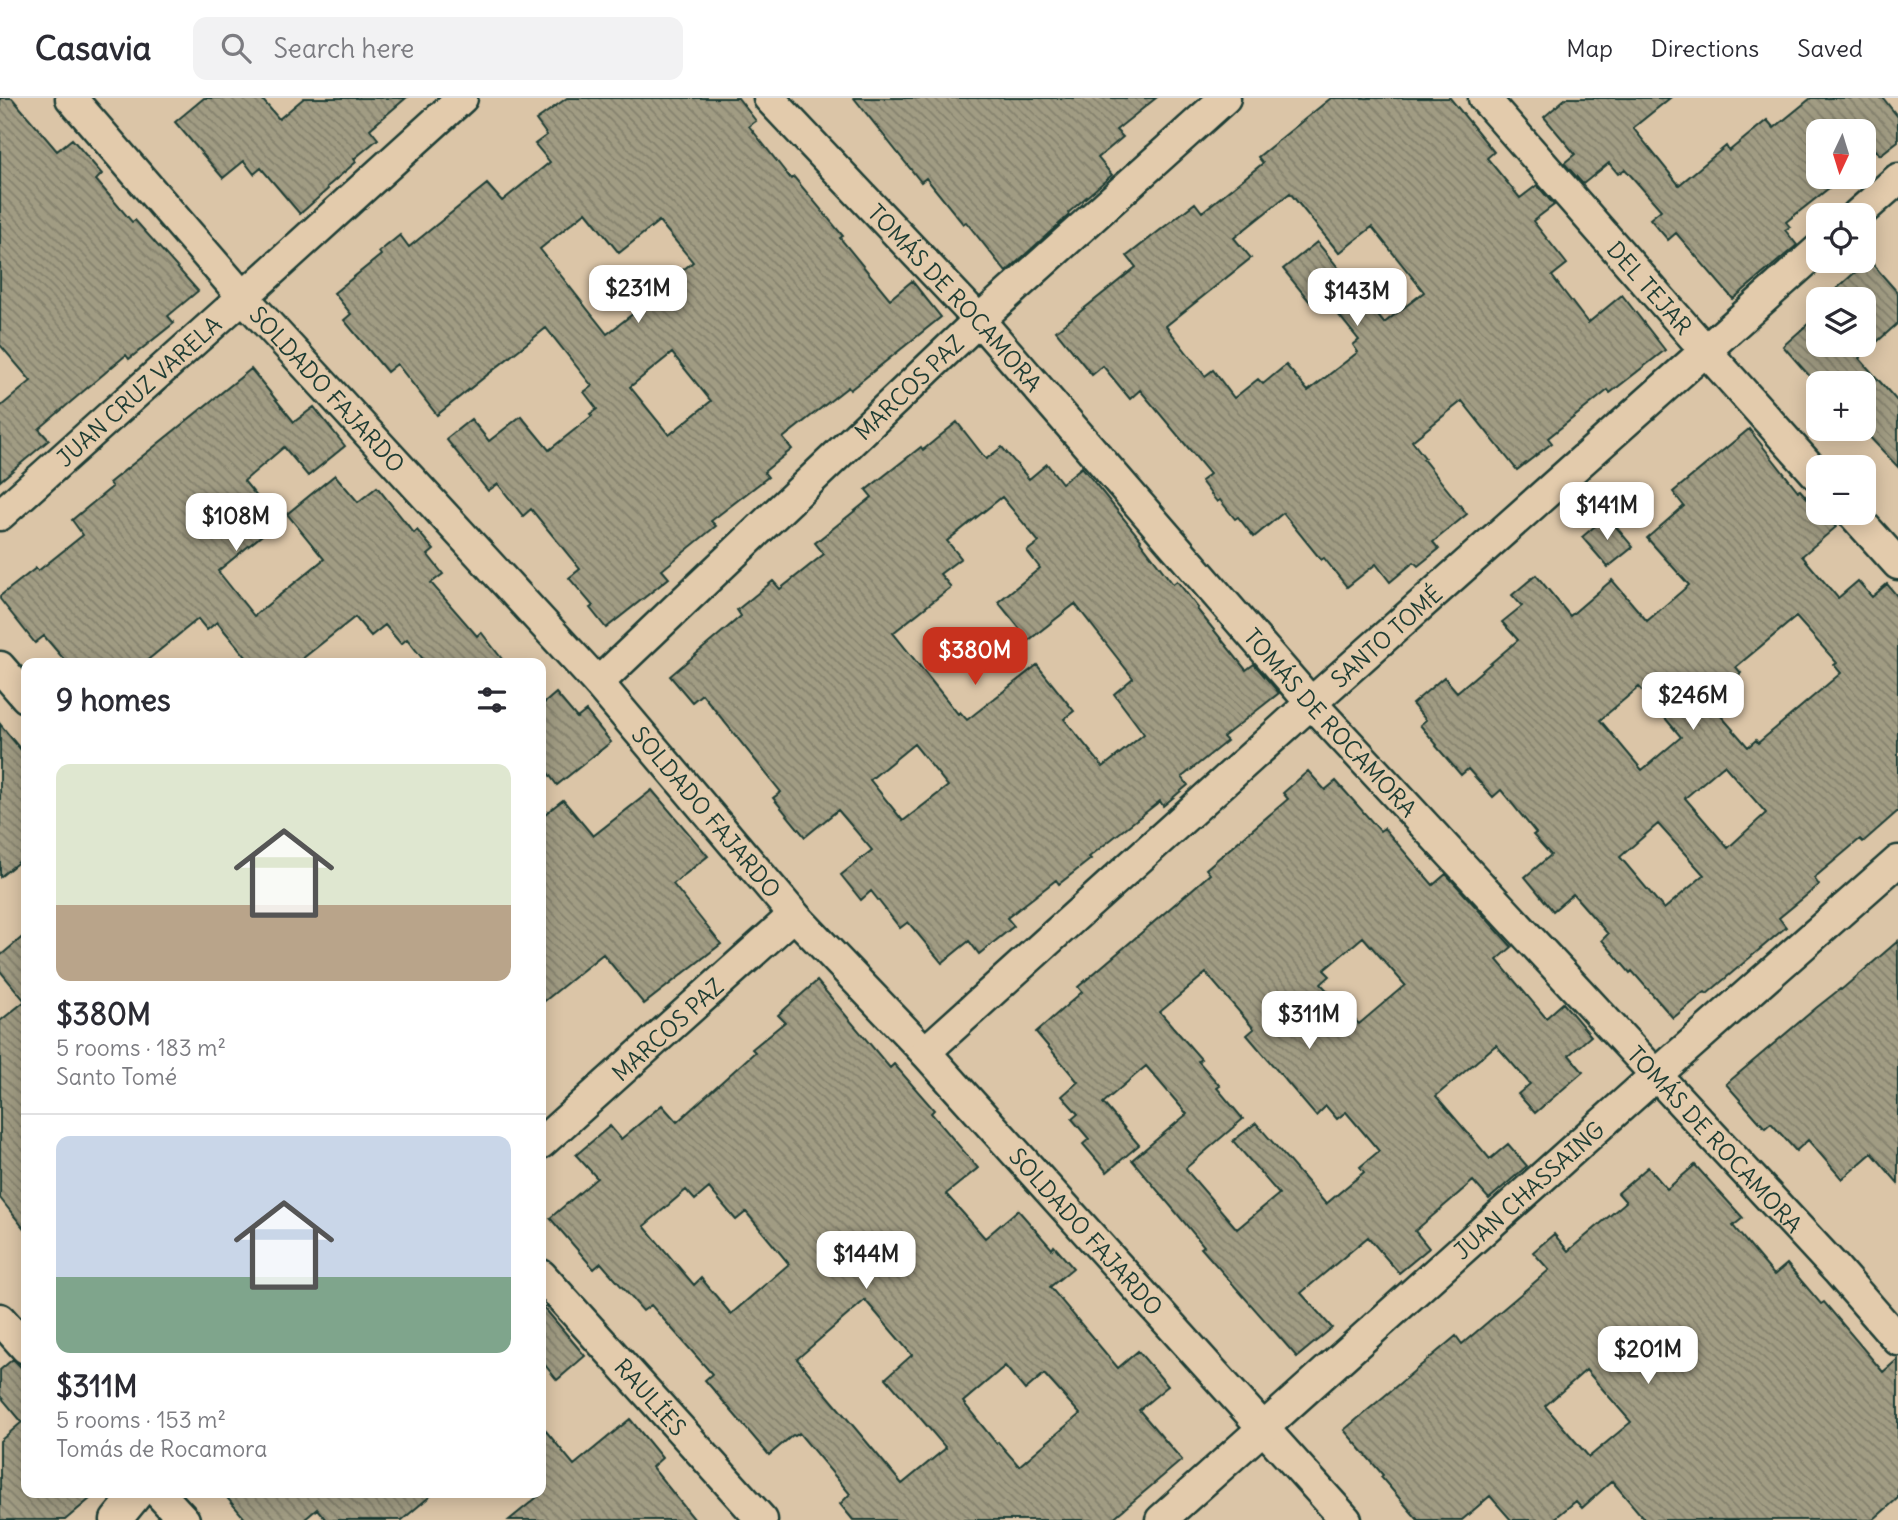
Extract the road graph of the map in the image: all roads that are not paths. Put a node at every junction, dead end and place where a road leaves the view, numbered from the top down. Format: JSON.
{"nodes":[{"id":1,"x":71,"y":98,"type":"edge"},
{"id":2,"x":461,"y":98,"type":"edge"},
{"id":3,"x":769,"y":98,"type":"edge"},
{"id":4,"x":1225,"y":98,"type":"edge"},
{"id":5,"x":1484,"y":98,"type":"edge"},
{"id":6,"x":1898,"y":179,"type":"edge"},
{"id":7,"x":1871,"y":203,"type":"edge"},
{"id":8,"x":1806,"y":261,"type":"edge"},
{"id":9,"x":243,"y":297,"type":"junction"},
{"id":10,"x":979,"y":320,"type":"junction"},
{"id":11,"x":1705,"y":350,"type":"junction"},
{"id":12,"x":1806,"y":463,"type":"edge"},
{"id":13,"x":0,"y":515,"type":"edge"},
{"id":14,"x":1863,"y":525,"type":"edge"},
{"id":15,"x":1898,"y":564,"type":"edge"},
{"id":16,"x":0,"y":667,"type":"edge"},
{"id":17,"x":598,"y":683,"type":"junction"},
{"id":18,"x":21,"y":691,"type":"edge"},
{"id":19,"x":1311,"y":703,"type":"junction"},
{"id":20,"x":1898,"y":862,"type":"edge"},
{"id":21,"x":794,"y":915,"type":"junction"},
{"id":22,"x":925,"y":1052,"type":"junction"},
{"id":23,"x":1656,"y":1075,"type":"junction"},
{"id":24,"x":546,"y":1138,"type":"edge"},
{"id":25,"x":546,"y":1281,"type":"edge"},
{"id":26,"x":0,"y":1319,"type":"edge"},
{"id":27,"x":1898,"y":1340,"type":"edge"},
{"id":28,"x":21,"y":1342,"type":"edge"},
{"id":29,"x":1262,"y":1429,"type":"junction"},
{"id":30,"x":134,"y":1498,"type":"edge"},
{"id":31,"x":164,"y":1498,"type":"edge"},
{"id":32,"x":116,"y":1520,"type":"edge"},
{"id":33,"x":184,"y":1520,"type":"edge"},
{"id":34,"x":762,"y":1520,"type":"edge"},
{"id":35,"x":1161,"y":1520,"type":"edge"},
{"id":36,"x":1346,"y":1520,"type":"edge"}],
"edges":[{"from":1,"to":9,"type":"street","name":"SOLDADO FAJARDO"},
{"from":2,"to":9,"type":"street","name":"JUAN CRUZ VARELA"},
{"from":3,"to":10,"type":"street","name":"TOMÁS DE ROCAMORA"},
{"from":4,"to":10,"type":"street","name":"MARCOS PAZ"},
{"from":5,"to":11,"type":"street","name":"DEL TEJAR"},
{"from":6,"to":7,"type":"street"},
{"from":8,"to":11,"type":"street","name":"SANTO TOMÉ"},
{"from":9,"to":13,"type":"street","name":"JUAN CRUZ VARELA"},
{"from":9,"to":17,"type":"street","name":"SOLDADO FAJARDO"},
{"from":10,"to":17,"type":"street","name":"MARCOS PAZ"},
{"from":10,"to":19,"type":"street","name":"TOMÁS DE ROCAMORA"},
{"from":11,"to":12,"type":"street","name":"DEL TEJAR"},
{"from":11,"to":19,"type":"street","name":"SANTO TOMÉ"},
{"from":14,"to":15,"type":"street"},
{"from":16,"to":18,"type":"street"},
{"from":17,"to":21,"type":"street","name":"SOLDADO FAJARDO"},
{"from":19,"to":22,"type":"street","name":"SANTO TOMÉ"},
{"from":19,"to":23,"type":"street","name":"TOMÁS DE ROCAMORA"},
{"from":20,"to":23,"type":"street","name":"JUAN CHASSAING"},
{"from":21,"to":22,"type":"street","name":"SOLDADO FAJARDO"},
{"from":21,"to":24,"type":"street","name":"MARCOS PAZ"},
{"from":22,"to":29,"type":"street","name":"SOLDADO FAJARDO"},
{"from":23,"to":27,"type":"street","name":"TOMÁS DE ROCAMORA"},
{"from":23,"to":29,"type":"street","name":"JUAN CHASSAING"},
{"from":25,"to":34,"type":"street","name":"RAULÍES"},
{"from":26,"to":28,"type":"street"},
{"from":29,"to":35,"type":"street","name":"JUAN CHASSAING"},
{"from":29,"to":36,"type":"street","name":"SOLDADO FAJARDO"},
{"from":30,"to":32,"type":"street"},
{"from":31,"to":33,"type":"street"}]}
